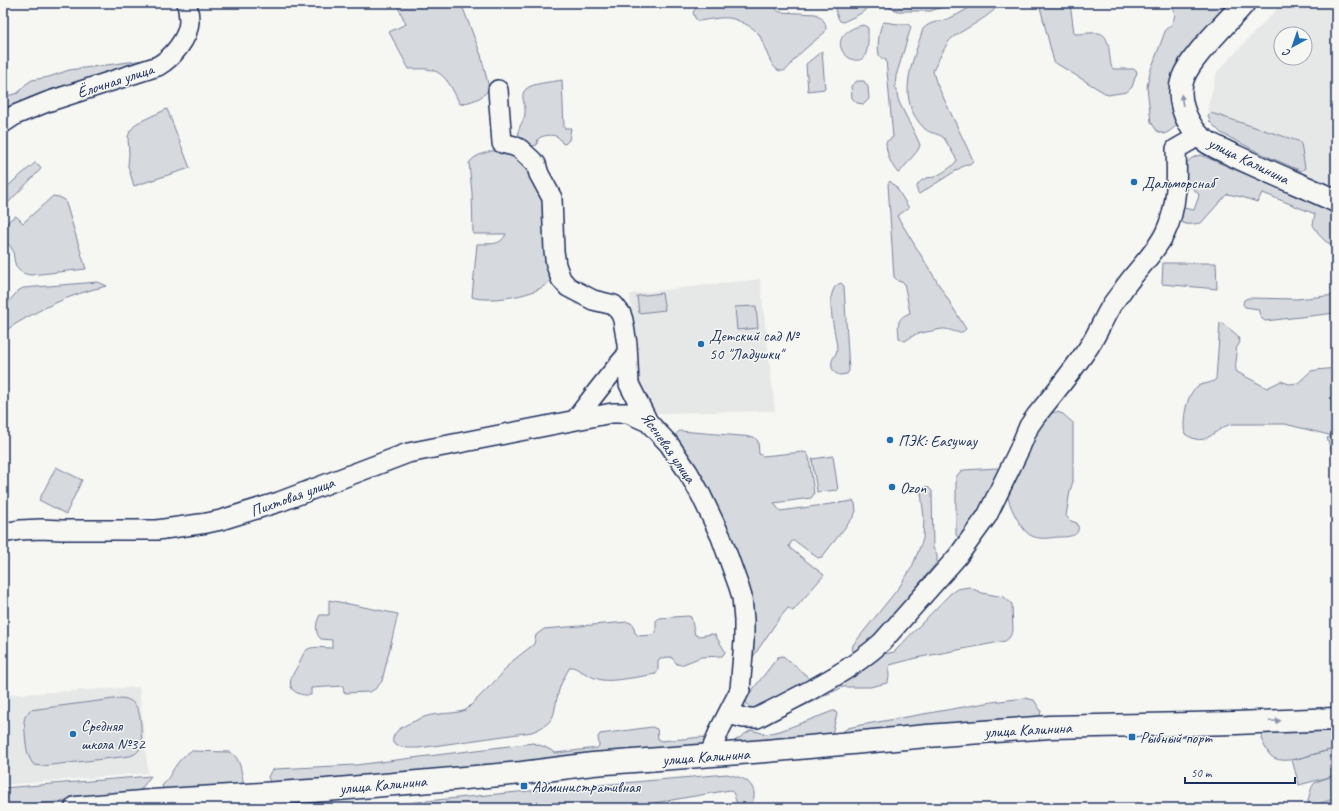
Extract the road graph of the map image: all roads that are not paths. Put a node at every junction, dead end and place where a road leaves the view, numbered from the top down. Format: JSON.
{"nodes":[{"id":1,"x":187,"y":3,"type":"edge"},
{"id":2,"x":1244,"y":3,"type":"edge"},
{"id":3,"x":498,"y":90,"type":"dead end"},
{"id":4,"x":3,"y":123,"type":"edge"},
{"id":5,"x":1198,"y":135,"type":"junction"},
{"id":6,"x":1336,"y":201,"type":"edge"},
{"id":7,"x":627,"y":356,"type":"junction"},
{"id":8,"x":575,"y":420,"type":"junction"},
{"id":9,"x":648,"y":422,"type":"junction"},
{"id":10,"x":3,"y":533,"type":"edge"},
{"id":11,"x":728,"y":714,"type":"junction"},
{"id":12,"x":1336,"y":719,"type":"edge"},
{"id":13,"x":710,"y":756,"type":"junction"},
{"id":14,"x":76,"y":808,"type":"edge"}],
"edges":[{"from":1,"to":4,"type":"street","name":"Ёлочная улица"},
{"from":5,"to":2,"type":"main road","name":"улица Калинина","one_way":true},
{"from":3,"to":7,"type":"street","name":"Ясеневая улица"},
{"from":5,"to":6,"type":"main road","name":"улица Калинина"},
{"from":5,"to":11,"type":"street"},
{"from":7,"to":8,"type":"street"},
{"from":7,"to":9,"type":"street","name":"Ясеневая улица"},
{"from":8,"to":9,"type":"street","name":"Пихтовая улица"},
{"from":8,"to":10,"type":"street","name":"Пихтовая улица"},
{"from":9,"to":11,"type":"street","name":"Ясеневая улица"},
{"from":11,"to":13,"type":"street","name":"Ясеневая улица"},
{"from":13,"to":12,"type":"main road","name":"улица Калинина","one_way":true},
{"from":13,"to":14,"type":"main road","name":"улица Калинина"}]}
